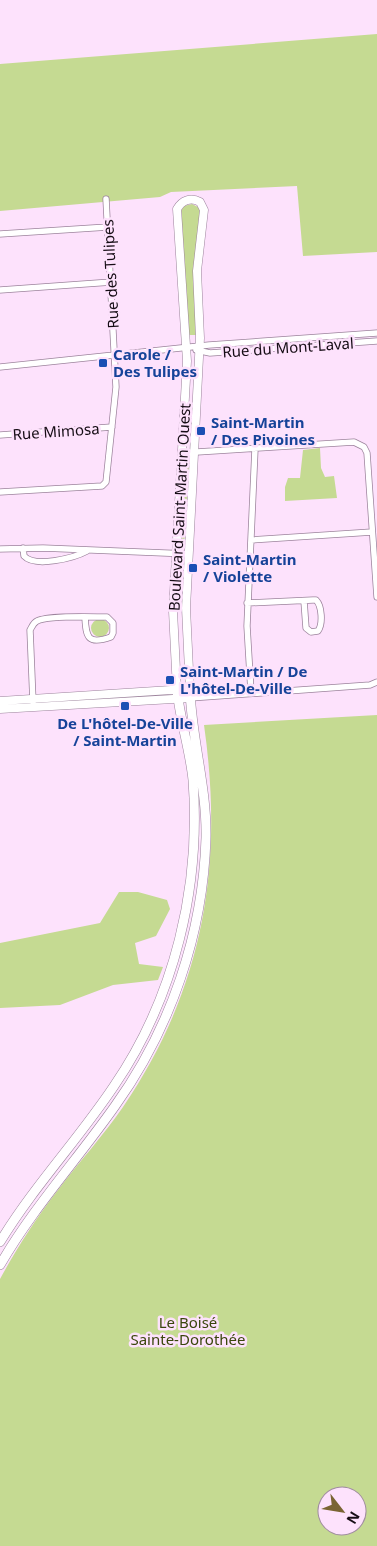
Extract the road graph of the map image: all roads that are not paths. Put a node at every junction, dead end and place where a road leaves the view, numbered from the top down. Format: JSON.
{"nodes":[{"id":1,"x":106,"y":199,"type":"dead end"},
{"id":2,"x":108,"y":227,"type":"junction"},
{"id":3,"x":0,"y":234,"type":"edge"},
{"id":4,"x":112,"y":282,"type":"junction"},
{"id":5,"x":0,"y":290,"type":"edge"},
{"id":6,"x":377,"y":333,"type":"edge"},
{"id":7,"x":377,"y":341,"type":"edge"},
{"id":8,"x":199,"y":348,"type":"junction"},
{"id":9,"x":186,"y":349,"type":"junction"},
{"id":10,"x":114,"y":356,"type":"junction"},
{"id":11,"x":0,"y":368,"type":"edge"},
{"id":12,"x":112,"y":427,"type":"junction"},
{"id":13,"x":0,"y":435,"type":"edge"},
{"id":14,"x":255,"y":449,"type":"junction"},
{"id":15,"x":181,"y":453,"type":"junction"},
{"id":16,"x":194,"y":453,"type":"junction"},
{"id":17,"x":0,"y":492,"type":"edge"},
{"id":18,"x":372,"y":532,"type":"junction"},
{"id":19,"x":251,"y":540,"type":"junction"},
{"id":20,"x":23,"y":548,"type":"junction"},
{"id":21,"x":0,"y":549,"type":"edge"},
{"id":22,"x":87,"y":550,"type":"junction"},
{"id":23,"x":176,"y":554,"type":"junction"},
{"id":24,"x":189,"y":554,"type":"junction"},
{"id":25,"x":377,"y":597,"type":"edge"},
{"id":26,"x":304,"y":600,"type":"junction"},
{"id":27,"x":247,"y":604,"type":"junction"},
{"id":28,"x":85,"y":617,"type":"junction"},
{"id":29,"x":377,"y":682,"type":"edge"},
{"id":30,"x":251,"y":692,"type":"junction"},
{"id":31,"x":177,"y":694,"type":"junction"},
{"id":32,"x":190,"y":695,"type":"junction"},
{"id":33,"x":0,"y":701,"type":"edge"},
{"id":34,"x":33,"y":703,"type":"junction"},
{"id":35,"x":0,"y":709,"type":"edge"},
{"id":36,"x":0,"y":1242,"type":"edge"},
{"id":37,"x":0,"y":1265,"type":"edge"}],
"edges":[{"from":1,"to":2,"type":"street","name":"Rue des Tulipes"},
{"from":2,"to":3,"type":"street"},
{"from":2,"to":4,"type":"street","name":"Rue des Tulipes"},
{"from":4,"to":5,"type":"street"},
{"from":4,"to":10,"type":"street","name":"Rue des Tulipes"},
{"from":6,"to":8,"type":"street","name":"Rue du Mont-Laval"},
{"from":7,"to":8,"type":"street","name":"Rue du Mont-Laval"},
{"from":8,"to":9,"type":"street"},
{"from":8,"to":9,"type":"street","name":"Boulevard Saint-Martin Ouest"},
{"from":8,"to":16,"type":"street","name":"Boulevard Saint-Martin Ouest"},
{"from":9,"to":10,"type":"street"},
{"from":9,"to":15,"type":"street","name":"Boulevard Saint-Martin Ouest"},
{"from":10,"to":11,"type":"street"},
{"from":10,"to":12,"type":"street","name":"Rue des Tulipes"},
{"from":12,"to":13,"type":"street","name":"Rue Mimosa"},
{"from":12,"to":17,"type":"street","name":"Rue des Tulipes"},
{"from":14,"to":16,"type":"street"},
{"from":14,"to":18,"type":"street"},
{"from":14,"to":19,"type":"street"},
{"from":15,"to":16,"type":"street"},
{"from":15,"to":23,"type":"street","name":"Boulevard Saint-Martin Ouest"},
{"from":16,"to":24,"type":"street","name":"Boulevard Saint-Martin Ouest"},
{"from":18,"to":19,"type":"street"},
{"from":18,"to":25,"type":"street"},
{"from":19,"to":27,"type":"street"},
{"from":20,"to":21,"type":"street"},
{"from":20,"to":22,"type":"street"},
{"from":20,"to":22,"type":"street"},
{"from":22,"to":23,"type":"street"},
{"from":23,"to":24,"type":"street"},
{"from":23,"to":31,"type":"street","name":"Boulevard Saint-Martin Ouest"},
{"from":24,"to":32,"type":"street","name":"Boulevard Saint-Martin Ouest"},
{"from":26,"to":26,"type":"street"},
{"from":26,"to":27,"type":"street"},
{"from":27,"to":30,"type":"street"},
{"from":28,"to":28,"type":"street"},
{"from":28,"to":34,"type":"street"},
{"from":29,"to":30,"type":"street"},
{"from":30,"to":32,"type":"street"},
{"from":31,"to":32,"type":"street"},
{"from":31,"to":34,"type":"street"},
{"from":31,"to":36,"type":"main road","name":"Boulevard Saint-Martin Ouest"},
{"from":32,"to":37,"type":"main road","name":"Boulevard Saint-Martin Ouest"},
{"from":33,"to":34,"type":"street"},
{"from":34,"to":35,"type":"street"}]}
